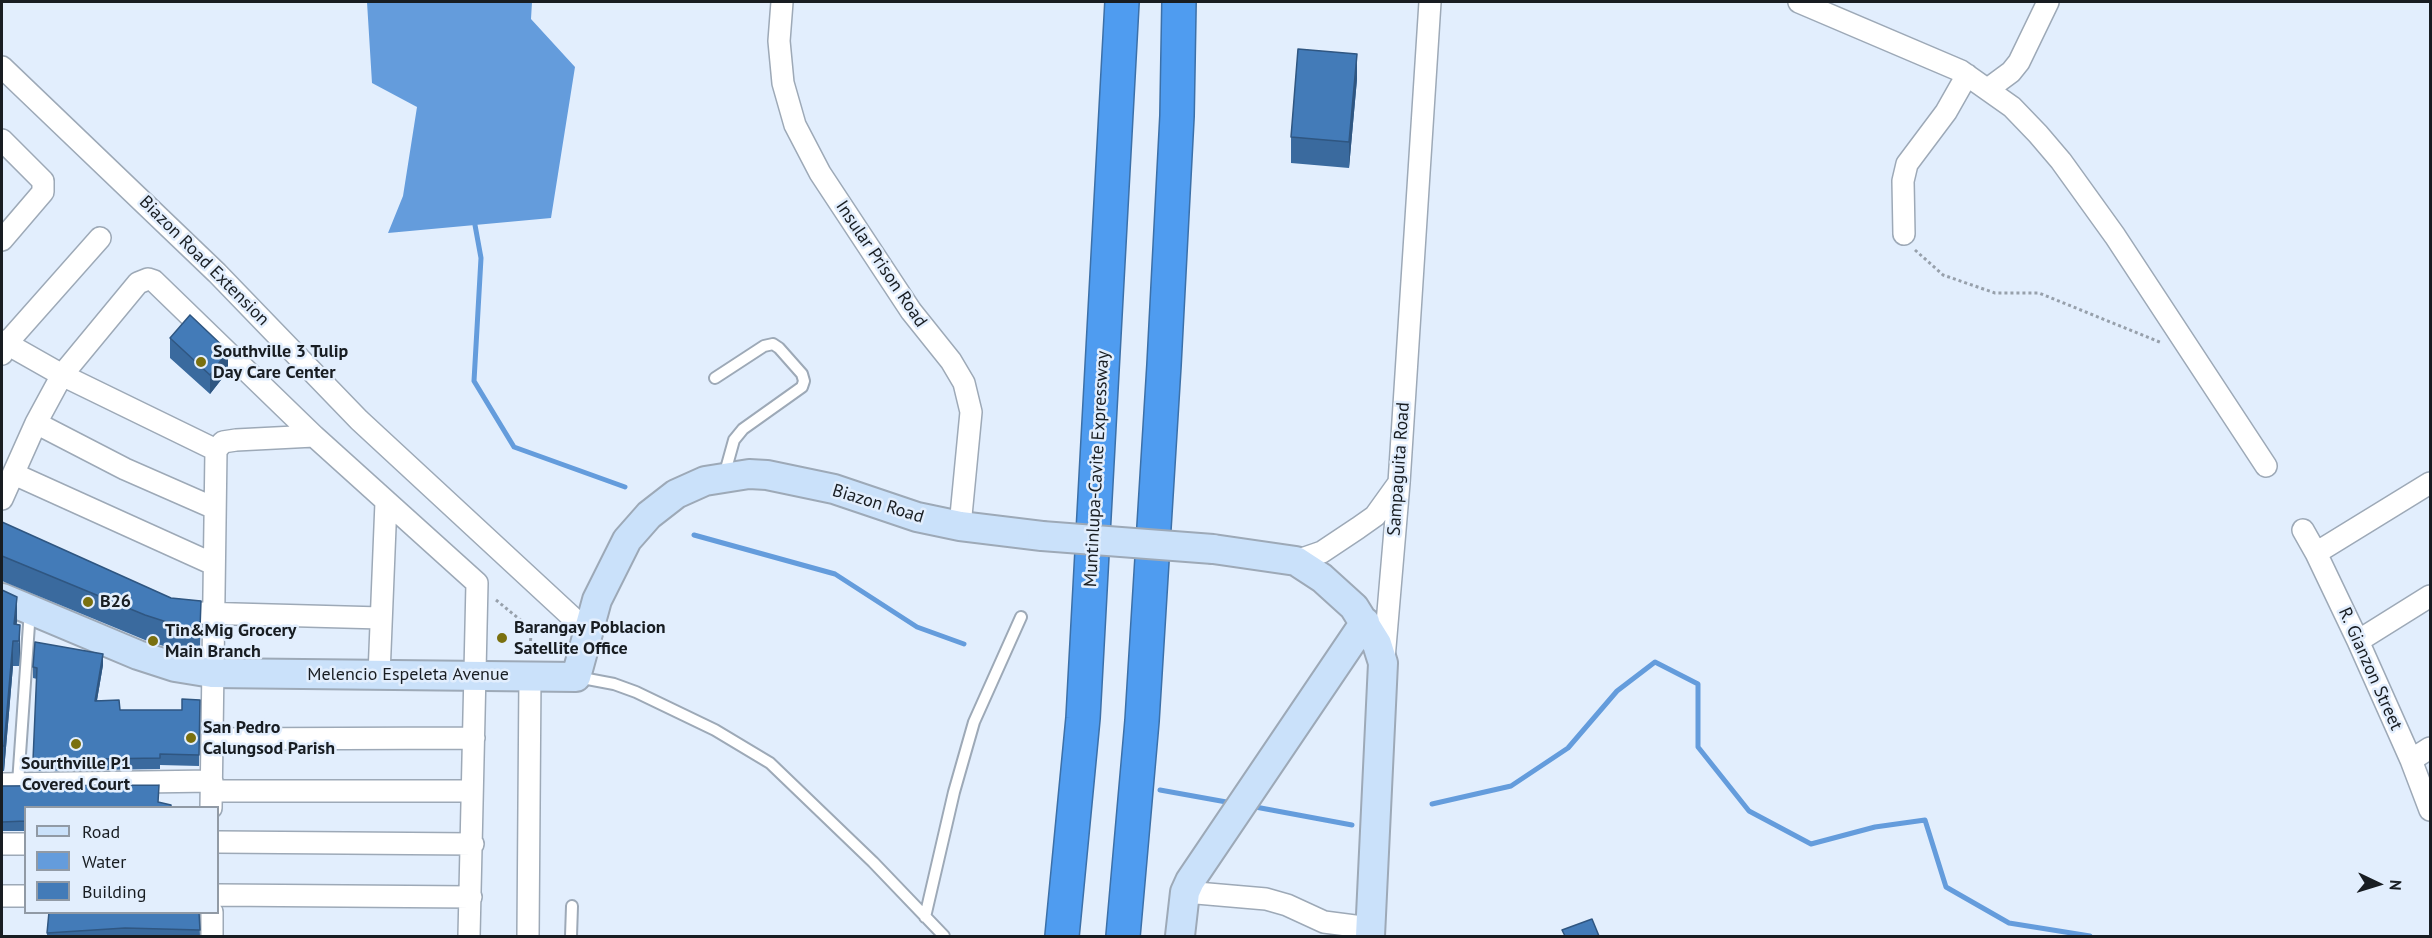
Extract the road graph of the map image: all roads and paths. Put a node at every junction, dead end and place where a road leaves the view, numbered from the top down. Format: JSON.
{"nodes":[{"id":1,"x":782,"y":2,"type":"edge"},
{"id":2,"x":1122,"y":2,"type":"edge"},
{"id":3,"x":1179,"y":2,"type":"edge"},
{"id":4,"x":1430,"y":2,"type":"edge"},
{"id":5,"x":1799,"y":2,"type":"edge"},
{"id":6,"x":2048,"y":2,"type":"edge"},
{"id":7,"x":2,"y":67,"type":"edge"},
{"id":8,"x":1967,"y":75,"type":"junction"},
{"id":9,"x":1989,"y":89,"type":"junction"},
{"id":10,"x":5,"y":149,"type":"edge"},
{"id":11,"x":1904,"y":234,"type":"joint"},
{"id":12,"x":100,"y":238,"type":"dead end"},
{"id":13,"x":2,"y":240,"type":"edge"},
{"id":14,"x":3,"y":346,"type":"edge"},
{"id":15,"x":2191,"y":355,"type":"junction"},
{"id":16,"x":62,"y":375,"type":"junction"},
{"id":17,"x":715,"y":378,"type":"dead end"},
{"id":18,"x":36,"y":423,"type":"junction"},
{"id":19,"x":314,"y":436,"type":"junction"},
{"id":20,"x":216,"y":450,"type":"junction"},
{"id":21,"x":2266,"y":466,"type":"dead end"},
{"id":22,"x":14,"y":474,"type":"junction"},
{"id":23,"x":724,"y":477,"type":"junction"},
{"id":24,"x":1399,"y":483,"type":"junction"},
{"id":25,"x":2430,"y":483,"type":"edge"},
{"id":26,"x":2,"y":499,"type":"edge"},
{"id":27,"x":386,"y":502,"type":"junction"},
{"id":28,"x":214,"y":508,"type":"junction"},
{"id":29,"x":960,"y":526,"type":"junction"},
{"id":30,"x":2303,"y":530,"type":"dead end"},
{"id":31,"x":2316,"y":553,"type":"junction"},
{"id":32,"x":1296,"y":561,"type":"junction"},
{"id":33,"x":213,"y":564,"type":"junction"},
{"id":34,"x":477,"y":583,"type":"junction"},
{"id":35,"x":2430,"y":596,"type":"edge"},
{"id":36,"x":2,"y":598,"type":"edge"},
{"id":37,"x":30,"y":610,"type":"junction"},
{"id":38,"x":183,"y":611,"type":"edge"},
{"id":39,"x":212,"y":615,"type":"junction"},
{"id":40,"x":1020,"y":617,"type":"dead end"},
{"id":41,"x":381,"y":618,"type":"junction"},
{"id":42,"x":1365,"y":622,"type":"junction"},
{"id":43,"x":587,"y":631,"type":"junction"},
{"id":44,"x":2358,"y":641,"type":"junction"},
{"id":45,"x":1383,"y":663,"type":"junction"},
{"id":46,"x":212,"y":673,"type":"junction"},
{"id":47,"x":379,"y":675,"type":"junction"},
{"id":48,"x":530,"y":675,"type":"junction"},
{"id":49,"x":474,"y":676,"type":"junction"},
{"id":50,"x":576,"y":677,"type":"junction"},
{"id":51,"x":474,"y":738,"type":"junction"},
{"id":52,"x":212,"y":739,"type":"junction"},
{"id":53,"x":2430,"y":748,"type":"edge"},
{"id":54,"x":2411,"y":760,"type":"junction"},
{"id":55,"x":10,"y":784,"type":"edge"},
{"id":56,"x":472,"y":791,"type":"junction"},
{"id":57,"x":212,"y":793,"type":"edge"},
{"id":58,"x":2430,"y":810,"type":"edge"},
{"id":59,"x":219,"y":842,"type":"edge"},
{"id":60,"x":2,"y":844,"type":"edge"},
{"id":61,"x":24,"y":844,"type":"edge"},
{"id":62,"x":473,"y":844,"type":"junction"},
{"id":63,"x":1185,"y":892,"type":"junction"},
{"id":64,"x":219,"y":895,"type":"edge"},
{"id":65,"x":2,"y":896,"type":"edge"},
{"id":66,"x":24,"y":896,"type":"edge"},
{"id":67,"x":471,"y":897,"type":"junction"},
{"id":68,"x":572,"y":906,"type":"dead end"},
{"id":69,"x":212,"y":914,"type":"edge"},
{"id":70,"x":925,"y":917,"type":"junction"},
{"id":71,"x":1370,"y":932,"type":"edge"},
{"id":72,"x":212,"y":936,"type":"edge"},
{"id":73,"x":470,"y":936,"type":"edge"},
{"id":74,"x":528,"y":936,"type":"edge"},
{"id":75,"x":571,"y":936,"type":"edge"},
{"id":76,"x":944,"y":936,"type":"edge"},
{"id":77,"x":1062,"y":936,"type":"edge"},
{"id":78,"x":1123,"y":936,"type":"edge"},
{"id":79,"x":1180,"y":936,"type":"edge"}],
"edges":[{"from":1,"to":29,"type":"street","name":"Insular Prison Road"},
{"from":2,"to":77,"type":"highway","name":"Muntinlupa-Cavite Expressway"},
{"from":3,"to":78,"type":"highway"},
{"from":4,"to":24,"type":"street","name":"Sampaguita Road"},
{"from":5,"to":8,"type":"street"},
{"from":6,"to":9,"type":"street"},
{"from":7,"to":43,"type":"street","name":"Biazon Road Extension"},
{"from":8,"to":9,"type":"street"},
{"from":8,"to":11,"type":"street"},
{"from":9,"to":15,"type":"street"},
{"from":10,"to":13,"type":"street"},
{"from":11,"to":15,"type":"path"},
{"from":12,"to":14,"type":"street"},
{"from":14,"to":16,"type":"street"},
{"from":15,"to":21,"type":"street"},
{"from":16,"to":18,"type":"street"},
{"from":16,"to":19,"type":"street"},
{"from":16,"to":20,"type":"street"},
{"from":17,"to":23,"type":"lane"},
{"from":18,"to":22,"type":"street"},
{"from":18,"to":28,"type":"street"},
{"from":19,"to":20,"type":"street"},
{"from":19,"to":27,"type":"street"},
{"from":20,"to":28,"type":"street"},
{"from":22,"to":26,"type":"street"},
{"from":22,"to":33,"type":"street"},
{"from":23,"to":29,"type":"street","name":"Biazon Road"},
{"from":23,"to":43,"type":"street","name":"Biazon Road"},
{"from":24,"to":32,"type":"street","name":"Biazon Road"},
{"from":24,"to":45,"type":"street","name":"Sampaguita Road"},
{"from":25,"to":31,"type":"street"},
{"from":27,"to":34,"type":"street"},
{"from":27,"to":41,"type":"street"},
{"from":28,"to":33,"type":"street"},
{"from":29,"to":32,"type":"street","name":"Biazon Road","bridge":true},
{"from":30,"to":31,"type":"street","name":"R. Gianzon Street"},
{"from":31,"to":44,"type":"street","name":"R. Gianzon Street"},
{"from":32,"to":42,"type":"street","name":"Biazon Road"},
{"from":33,"to":39,"type":"street"},
{"from":34,"to":48,"type":"path"},
{"from":34,"to":49,"type":"street"},
{"from":35,"to":44,"type":"street"},
{"from":36,"to":37,"type":"street","name":"Melencio Espeleta Avenue"},
{"from":37,"to":46,"type":"street","name":"Melencio Espeleta Avenue"},
{"from":37,"to":55,"type":"lane"},
{"from":38,"to":39,"type":"street"},
{"from":39,"to":41,"type":"street"},
{"from":39,"to":46,"type":"street"},
{"from":40,"to":70,"type":"lane"},
{"from":41,"to":47,"type":"street"},
{"from":42,"to":45,"type":"street","name":"Biazon Road"},
{"from":42,"to":63,"type":"street"},
{"from":43,"to":50,"type":"street","name":"Biazon Road"},
{"from":44,"to":54,"type":"street","name":"R. Gianzon Street"},
{"from":45,"to":71,"type":"street","name":"Sampaguita Road"},
{"from":46,"to":47,"type":"street","name":"Melencio Espeleta Avenue"},
{"from":46,"to":52,"type":"street"},
{"from":47,"to":49,"type":"street","name":"Melencio Espeleta Avenue"},
{"from":48,"to":49,"type":"street","name":"Melencio Espeleta Avenue"},
{"from":48,"to":50,"type":"street","name":"Melencio Espeleta Avenue"},
{"from":48,"to":74,"type":"street"},
{"from":49,"to":51,"type":"street"},
{"from":50,"to":70,"type":"lane"},
{"from":51,"to":52,"type":"street"},
{"from":51,"to":56,"type":"street"},
{"from":52,"to":57,"type":"street"},
{"from":53,"to":54,"type":"street"},
{"from":54,"to":58,"type":"street","name":"R. Gianzon Street"},
{"from":55,"to":57,"type":"street"},
{"from":56,"to":57,"type":"street"},
{"from":56,"to":62,"type":"street"},
{"from":59,"to":62,"type":"street"},
{"from":60,"to":61,"type":"street"},
{"from":62,"to":67,"type":"street"},
{"from":63,"to":71,"type":"street"},
{"from":63,"to":79,"type":"street"},
{"from":64,"to":67,"type":"street"},
{"from":65,"to":66,"type":"street"},
{"from":67,"to":73,"type":"street"},
{"from":68,"to":75,"type":"lane"},
{"from":69,"to":72,"type":"street"},
{"from":70,"to":76,"type":"lane"}]}
